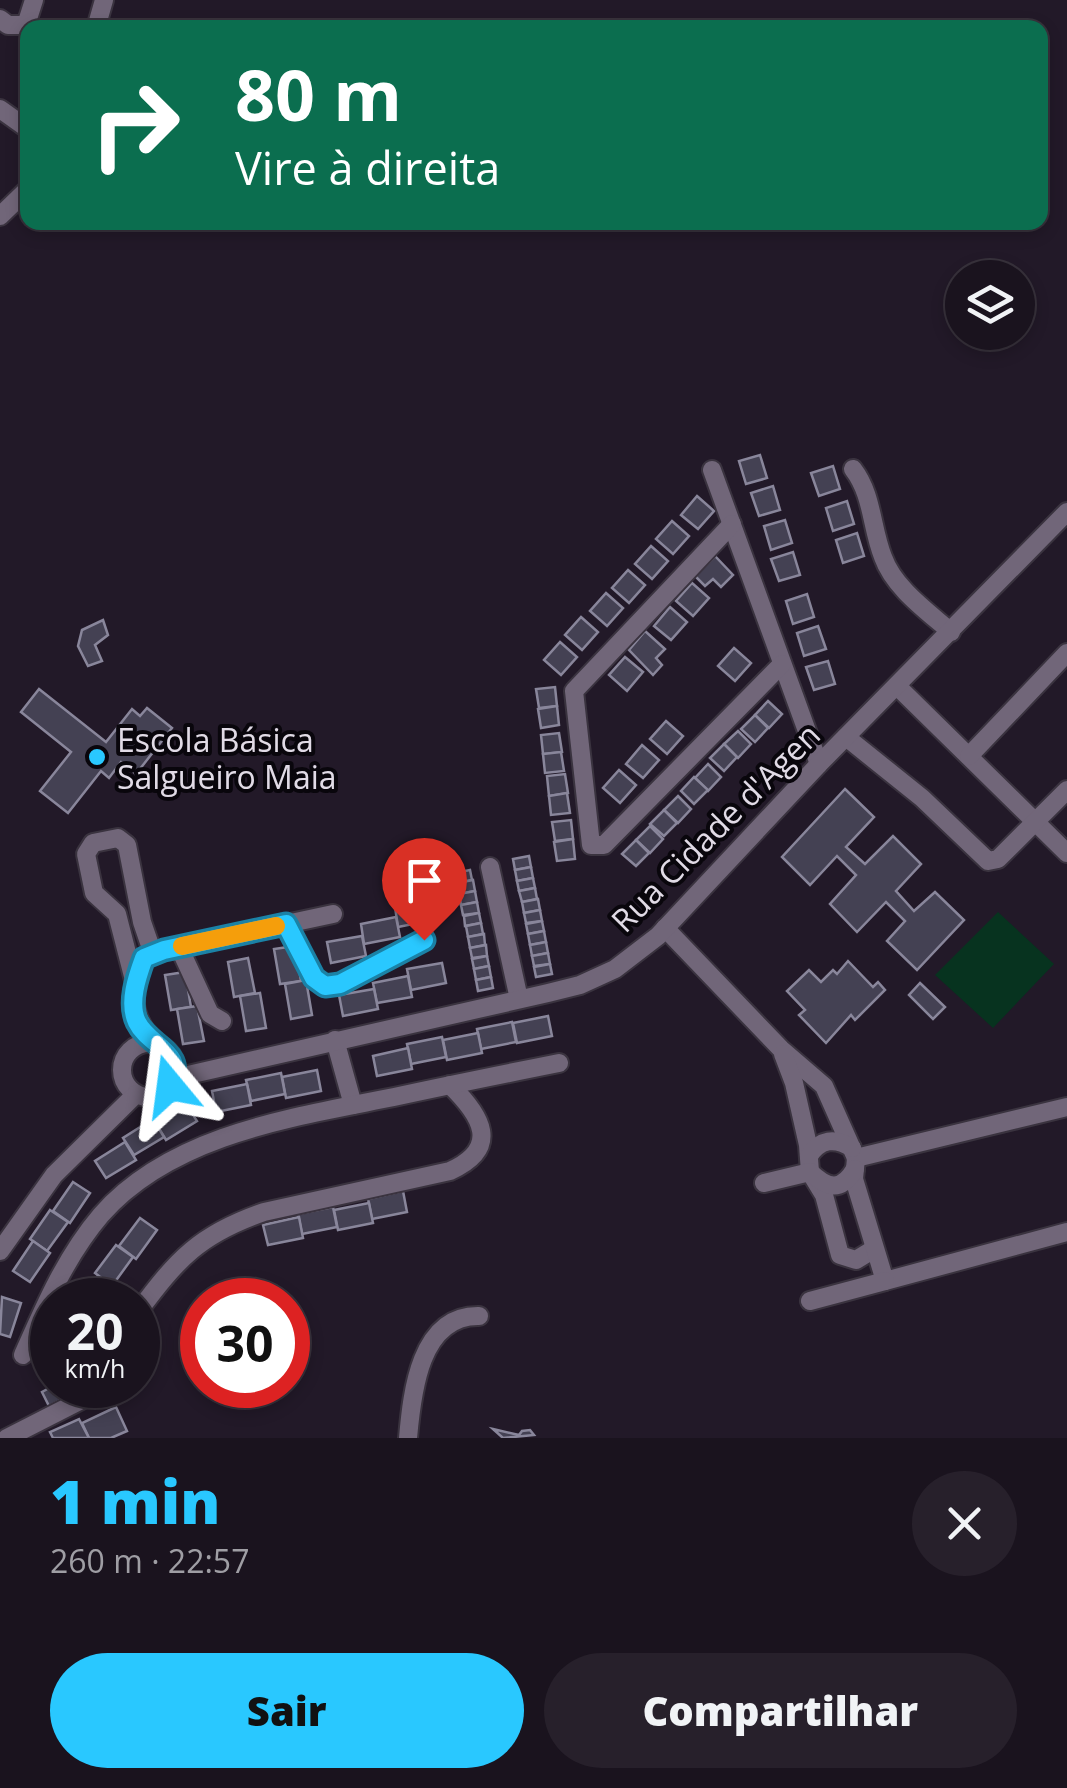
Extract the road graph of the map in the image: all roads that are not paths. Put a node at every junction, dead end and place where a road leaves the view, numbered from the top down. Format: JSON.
{"nodes":[{"id":1,"x":20,"y":197,"type":"edge"},
{"id":2,"x":0,"y":216,"type":"edge"},
{"id":3,"x":853,"y":468,"type":"dead end"},
{"id":4,"x":712,"y":470,"type":"dead end"},
{"id":5,"x":1067,"y":512,"type":"edge"},
{"id":6,"x":732,"y":524,"type":"junction"},
{"id":7,"x":950,"y":632,"type":"junction"},
{"id":8,"x":1067,"y":652,"type":"edge"},
{"id":9,"x":782,"y":664,"type":"junction"},
{"id":10,"x":897,"y":686,"type":"junction"},
{"id":11,"x":846,"y":737,"type":"junction"},
{"id":12,"x":969,"y":756,"type":"junction"},
{"id":13,"x":819,"y":764,"type":"junction"},
{"id":14,"x":1067,"y":790,"type":"edge"},
{"id":15,"x":1036,"y":822,"type":"junction"},
{"id":16,"x":1067,"y":853,"type":"edge"},
{"id":17,"x":490,"y":867,"type":"dead end"},
{"id":18,"x":137,"y":896,"type":"junction"},
{"id":19,"x":108,"y":906,"type":"junction"},
{"id":20,"x":333,"y":914,"type":"dead end"},
{"id":21,"x":286,"y":924,"type":"junction"},
{"id":22,"x":665,"y":928,"type":"junction"},
{"id":23,"x":424,"y":940,"type":"dead end"},
{"id":24,"x":179,"y":946,"type":"junction"},
{"id":25,"x":153,"y":954,"type":"junction"},
{"id":26,"x":135,"y":984,"type":"junction"},
{"id":27,"x":518,"y":999,"type":"junction"},
{"id":28,"x":222,"y":1021,"type":"dead end"},
{"id":29,"x":137,"y":1022,"type":"junction"},
{"id":30,"x":335,"y":1040,"type":"junction"},
{"id":31,"x":162,"y":1047,"type":"junction"},
{"id":32,"x":782,"y":1049,"type":"junction"},
{"id":33,"x":559,"y":1062,"type":"dead end"},
{"id":34,"x":123,"y":1064,"type":"junction"},
{"id":35,"x":208,"y":1071,"type":"junction"},
{"id":36,"x":175,"y":1078,"type":"junction"},
{"id":37,"x":450,"y":1085,"type":"junction"},
{"id":38,"x":136,"y":1094,"type":"junction"},
{"id":39,"x":352,"y":1105,"type":"junction"},
{"id":40,"x":1067,"y":1107,"type":"edge"},
{"id":41,"x":112,"y":1119,"type":"junction"},
{"id":42,"x":854,"y":1159,"type":"junction"},
{"id":43,"x":809,"y":1164,"type":"junction"},
{"id":44,"x":764,"y":1183,"type":"dead end"},
{"id":45,"x":1067,"y":1232,"type":"edge"},
{"id":46,"x":2,"y":1244,"type":"edge"},
{"id":47,"x":874,"y":1249,"type":"junction"},
{"id":48,"x":64,"y":1278,"type":"edge"},
{"id":49,"x":160,"y":1282,"type":"edge"},
{"id":50,"x":885,"y":1282,"type":"junction"},
{"id":51,"x":810,"y":1301,"type":"dead end"},
{"id":52,"x":479,"y":1316,"type":"dead end"},
{"id":53,"x":30,"y":1341,"type":"edge"},
{"id":54,"x":23,"y":1355,"type":"dead end"},
{"id":55,"x":66,"y":1408,"type":"edge"},
{"id":56,"x":7,"y":1438,"type":"edge"},
{"id":57,"x":408,"y":1438,"type":"edge"}],
"edges":[{"from":1,"to":2,"type":"street"},
{"from":3,"to":7,"type":"street"},
{"from":4,"to":6,"type":"street"},
{"from":5,"to":7,"type":"street","name":"Rua Cidade d'Agen"},
{"from":6,"to":9,"type":"street"},
{"from":6,"to":9,"type":"street"},
{"from":7,"to":10,"type":"street","name":"Rua Cidade d'Agen"},
{"from":8,"to":12,"type":"street"},
{"from":9,"to":13,"type":"street"},
{"from":10,"to":11,"type":"street","name":"Rua Cidade d'Agen"},
{"from":10,"to":12,"type":"street"},
{"from":11,"to":13,"type":"street","name":"Rua Cidade d'Agen"},
{"from":11,"to":15,"type":"street"},
{"from":12,"to":15,"type":"street"},
{"from":13,"to":22,"type":"street","name":"Rua Cidade d'Agen"},
{"from":14,"to":15,"type":"street"},
{"from":15,"to":16,"type":"street"},
{"from":17,"to":27,"type":"street"},
{"from":18,"to":19,"type":"street"},
{"from":18,"to":19,"type":"street"},
{"from":18,"to":25,"type":"street"},
{"from":19,"to":26,"type":"street"},
{"from":20,"to":21,"type":"street"},
{"from":21,"to":23,"type":"street"},
{"from":21,"to":24,"type":"street"},
{"from":22,"to":27,"type":"street","name":"Rua Cidade d'Agen"},
{"from":22,"to":32,"type":"street"},
{"from":24,"to":25,"type":"street"},
{"from":24,"to":28,"type":"street"},
{"from":25,"to":26,"type":"street"},
{"from":26,"to":29,"type":"street"},
{"from":27,"to":30,"type":"street","name":"Rua Cidade d'Agen"},
{"from":29,"to":31,"type":"street"},
{"from":29,"to":34,"type":"street"},
{"from":30,"to":35,"type":"street","name":"Rua Cidade d'Agen"},
{"from":30,"to":39,"type":"street"},
{"from":31,"to":34,"type":"street"},
{"from":31,"to":35,"type":"street"},
{"from":31,"to":36,"type":"street"},
{"from":32,"to":42,"type":"street"},
{"from":32,"to":43,"type":"street"},
{"from":33,"to":37,"type":"street"},
{"from":34,"to":38,"type":"street"},
{"from":34,"to":41,"type":"street"},
{"from":35,"to":36,"type":"street","name":"Rua Cidade d'Agen"},
{"from":36,"to":38,"type":"street"},
{"from":37,"to":39,"type":"street"},
{"from":37,"to":49,"type":"street"},
{"from":38,"to":41,"type":"street"},
{"from":39,"to":48,"type":"street"},
{"from":40,"to":42,"type":"street"},
{"from":41,"to":46,"type":"street"},
{"from":42,"to":43,"type":"street"},
{"from":42,"to":43,"type":"street"},
{"from":42,"to":47,"type":"street"},
{"from":43,"to":44,"type":"street"},
{"from":43,"to":47,"type":"street"},
{"from":45,"to":50,"type":"street"},
{"from":47,"to":50,"type":"street"},
{"from":50,"to":51,"type":"street"},
{"from":52,"to":57,"type":"street"},
{"from":53,"to":54,"type":"street"},
{"from":55,"to":56,"type":"street"}]}
